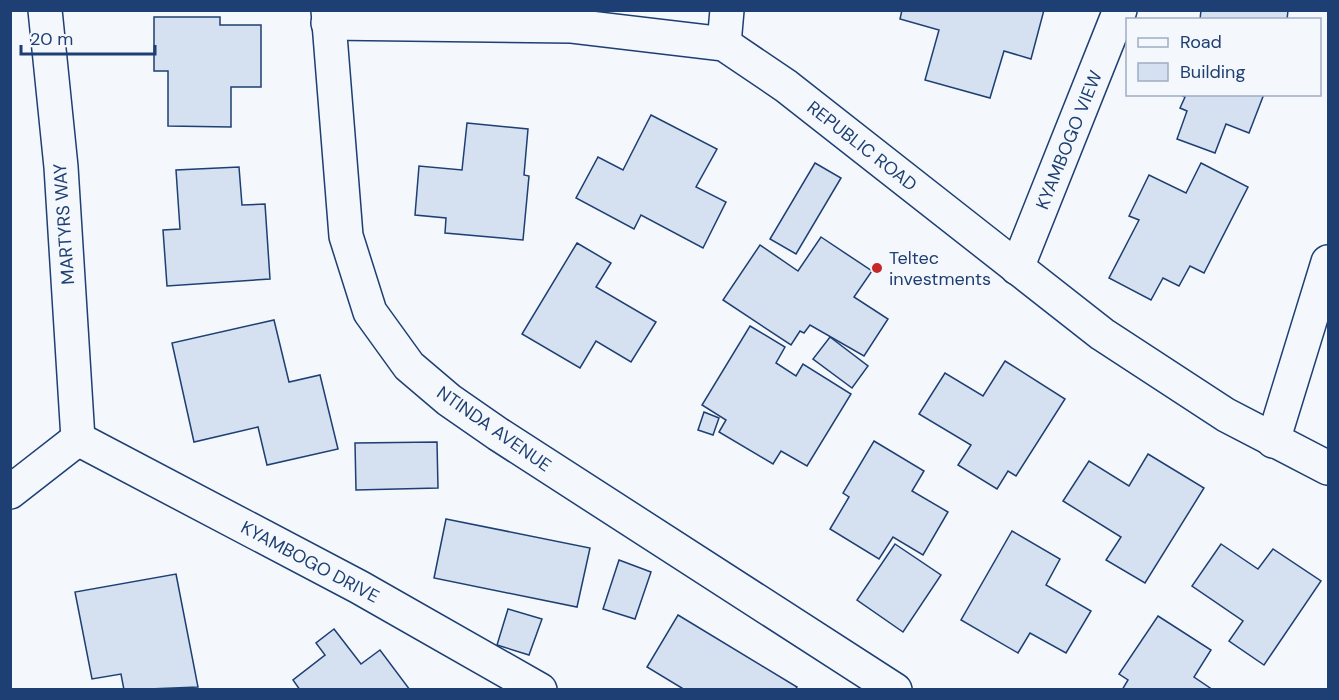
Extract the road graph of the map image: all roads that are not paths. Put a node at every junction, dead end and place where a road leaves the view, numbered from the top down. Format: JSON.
{"nodes":[{"id":1,"x":45,"y":10,"type":"edge"},
{"id":2,"x":727,"y":10,"type":"edge"},
{"id":3,"x":1120,"y":10,"type":"edge"},
{"id":4,"x":328,"y":17,"type":"edge"},
{"id":5,"x":724,"y":44,"type":"junction"},
{"id":6,"x":1329,"y":262,"type":"edge"},
{"id":7,"x":1017,"y":268,"type":"junction"},
{"id":8,"x":78,"y":439,"type":"junction"},
{"id":9,"x":1273,"y":441,"type":"junction"},
{"id":10,"x":1329,"y":468,"type":"edge"},
{"id":11,"x":10,"y":492,"type":"edge"},
{"id":12,"x":540,"y":690,"type":"edge"},
{"id":13,"x":895,"y":690,"type":"edge"}],
"edges":[{"from":1,"to":8,"type":"street","name":"MARTYRS WAY"},
{"from":2,"to":5,"type":"street"},
{"from":3,"to":7,"type":"street","name":"KYAMBOGO VIEW"},
{"from":4,"to":5,"type":"street","name":"REPUBLIC ROAD"},
{"from":4,"to":13,"type":"street","name":"NTINDA AVENUE"},
{"from":5,"to":7,"type":"street","name":"REPUBLIC ROAD"},
{"from":6,"to":9,"type":"street"},
{"from":7,"to":9,"type":"street","name":"REPUBLIC ROAD"},
{"from":8,"to":11,"type":"street"},
{"from":8,"to":12,"type":"street","name":"KYAMBOGO DRIVE"},
{"from":9,"to":10,"type":"street","name":"REPUBLIC ROAD"}]}
